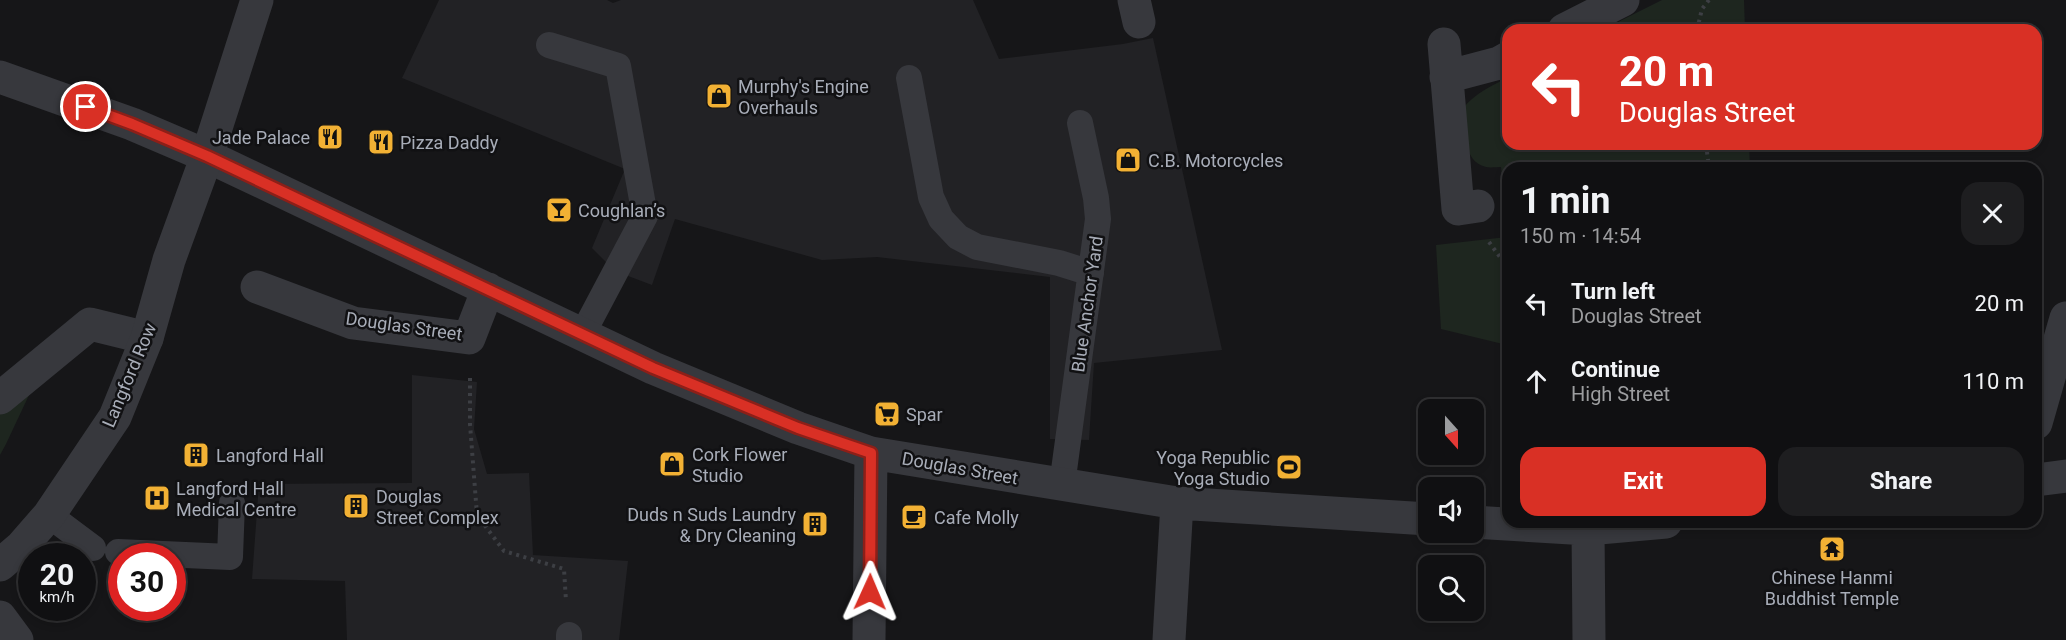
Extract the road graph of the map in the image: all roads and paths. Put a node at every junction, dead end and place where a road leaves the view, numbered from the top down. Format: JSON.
{"nodes":[{"id":1,"x":257,"y":0,"type":"edge"},
{"id":2,"x":1623,"y":0,"type":"edge"},
{"id":3,"x":1709,"y":0,"type":"edge"},
{"id":4,"x":1576,"y":24,"type":"edge"},
{"id":5,"x":1698,"y":24,"type":"edge"},
{"id":6,"x":1444,"y":44,"type":"dead end"},
{"id":7,"x":549,"y":45,"type":"dead end"},
{"id":8,"x":1502,"y":61,"type":"edge"},
{"id":9,"x":0,"y":77,"type":"edge"},
{"id":10,"x":1446,"y":77,"type":"junction"},
{"id":11,"x":909,"y":78,"type":"dead end"},
{"id":12,"x":1080,"y":123,"type":"dead end"},
{"id":13,"x":207,"y":156,"type":"junction"},
{"id":14,"x":1478,"y":206,"type":"dead end"},
{"id":15,"x":1091,"y":273,"type":"junction"},
{"id":16,"x":257,"y":287,"type":"dead end"},
{"id":17,"x":488,"y":289,"type":"junction"},
{"id":18,"x":2066,"y":318,"type":"edge"},
{"id":19,"x":582,"y":335,"type":"junction"},
{"id":20,"x":147,"y":338,"type":"junction"},
{"id":21,"x":470,"y":381,"type":"dead end"},
{"id":22,"x":0,"y":398,"type":"edge"},
{"id":23,"x":2042,"y":402,"type":"edge"},
{"id":24,"x":871,"y":453,"type":"junction"},
{"id":25,"x":2066,"y":476,"type":"edge"},
{"id":26,"x":2042,"y":479,"type":"edge"},
{"id":27,"x":1062,"y":485,"type":"junction"},
{"id":28,"x":232,"y":502,"type":"dead end"},
{"id":29,"x":1178,"y":503,"type":"junction"},
{"id":30,"x":49,"y":515,"type":"junction"},
{"id":31,"x":1418,"y":518,"type":"edge"},
{"id":32,"x":1484,"y":523,"type":"edge"},
{"id":33,"x":1502,"y":524,"type":"edge"},
{"id":34,"x":1572,"y":528,"type":"edge"},
{"id":35,"x":1599,"y":528,"type":"edge"},
{"id":36,"x":1588,"y":529,"type":"junction"},
{"id":37,"x":86,"y":543,"type":"edge"},
{"id":38,"x":186,"y":555,"type":"edge"},
{"id":39,"x":0,"y":565,"type":"edge"},
{"id":40,"x":0,"y":617,"type":"edge"},
{"id":41,"x":569,"y":637,"type":"edge"},
{"id":42,"x":17,"y":640,"type":"edge"},
{"id":43,"x":869,"y":640,"type":"edge"},
{"id":44,"x":1169,"y":640,"type":"edge"},
{"id":45,"x":1589,"y":640,"type":"edge"}],
"edges":[{"from":1,"to":13,"type":"street","name":"Langford Row"},
{"from":2,"to":4,"type":"street"},
{"from":3,"to":5,"type":"path"},
{"from":6,"to":10,"type":"street"},
{"from":7,"to":19,"type":"lane"},
{"from":8,"to":10,"type":"street"},
{"from":9,"to":13,"type":"street","name":"Douglas Street"},
{"from":10,"to":14,"type":"street"},
{"from":11,"to":15,"type":"lane"},
{"from":12,"to":15,"type":"lane","name":"Blue Anchor Yard"},
{"from":13,"to":17,"type":"street","name":"Douglas Street"},
{"from":13,"to":20,"type":"street","name":"Langford Row"},
{"from":15,"to":27,"type":"lane","name":"Blue Anchor Yard"},
{"from":16,"to":17,"type":"street","name":"Douglas Street"},
{"from":17,"to":19,"type":"street","name":"Douglas Street"},
{"from":18,"to":23,"type":"street"},
{"from":19,"to":24,"type":"street","name":"Douglas Street"},
{"from":20,"to":22,"type":"street"},
{"from":20,"to":30,"type":"street","name":"Langford Row"},
{"from":21,"to":41,"type":"path"},
{"from":24,"to":27,"type":"street","name":"Douglas Street"},
{"from":24,"to":43,"type":"street"},
{"from":25,"to":26,"type":"street"},
{"from":27,"to":29,"type":"street","name":"Douglas Street"},
{"from":28,"to":38,"type":"lane"},
{"from":29,"to":31,"type":"street","name":"Douglas Street"},
{"from":29,"to":44,"type":"street"},
{"from":30,"to":37,"type":"lane"},
{"from":30,"to":39,"type":"street","name":"Langford Row"},
{"from":32,"to":33,"type":"street"},
{"from":34,"to":36,"type":"street"},
{"from":35,"to":36,"type":"street"},
{"from":36,"to":45,"type":"street"},
{"from":40,"to":42,"type":"street"}]}
